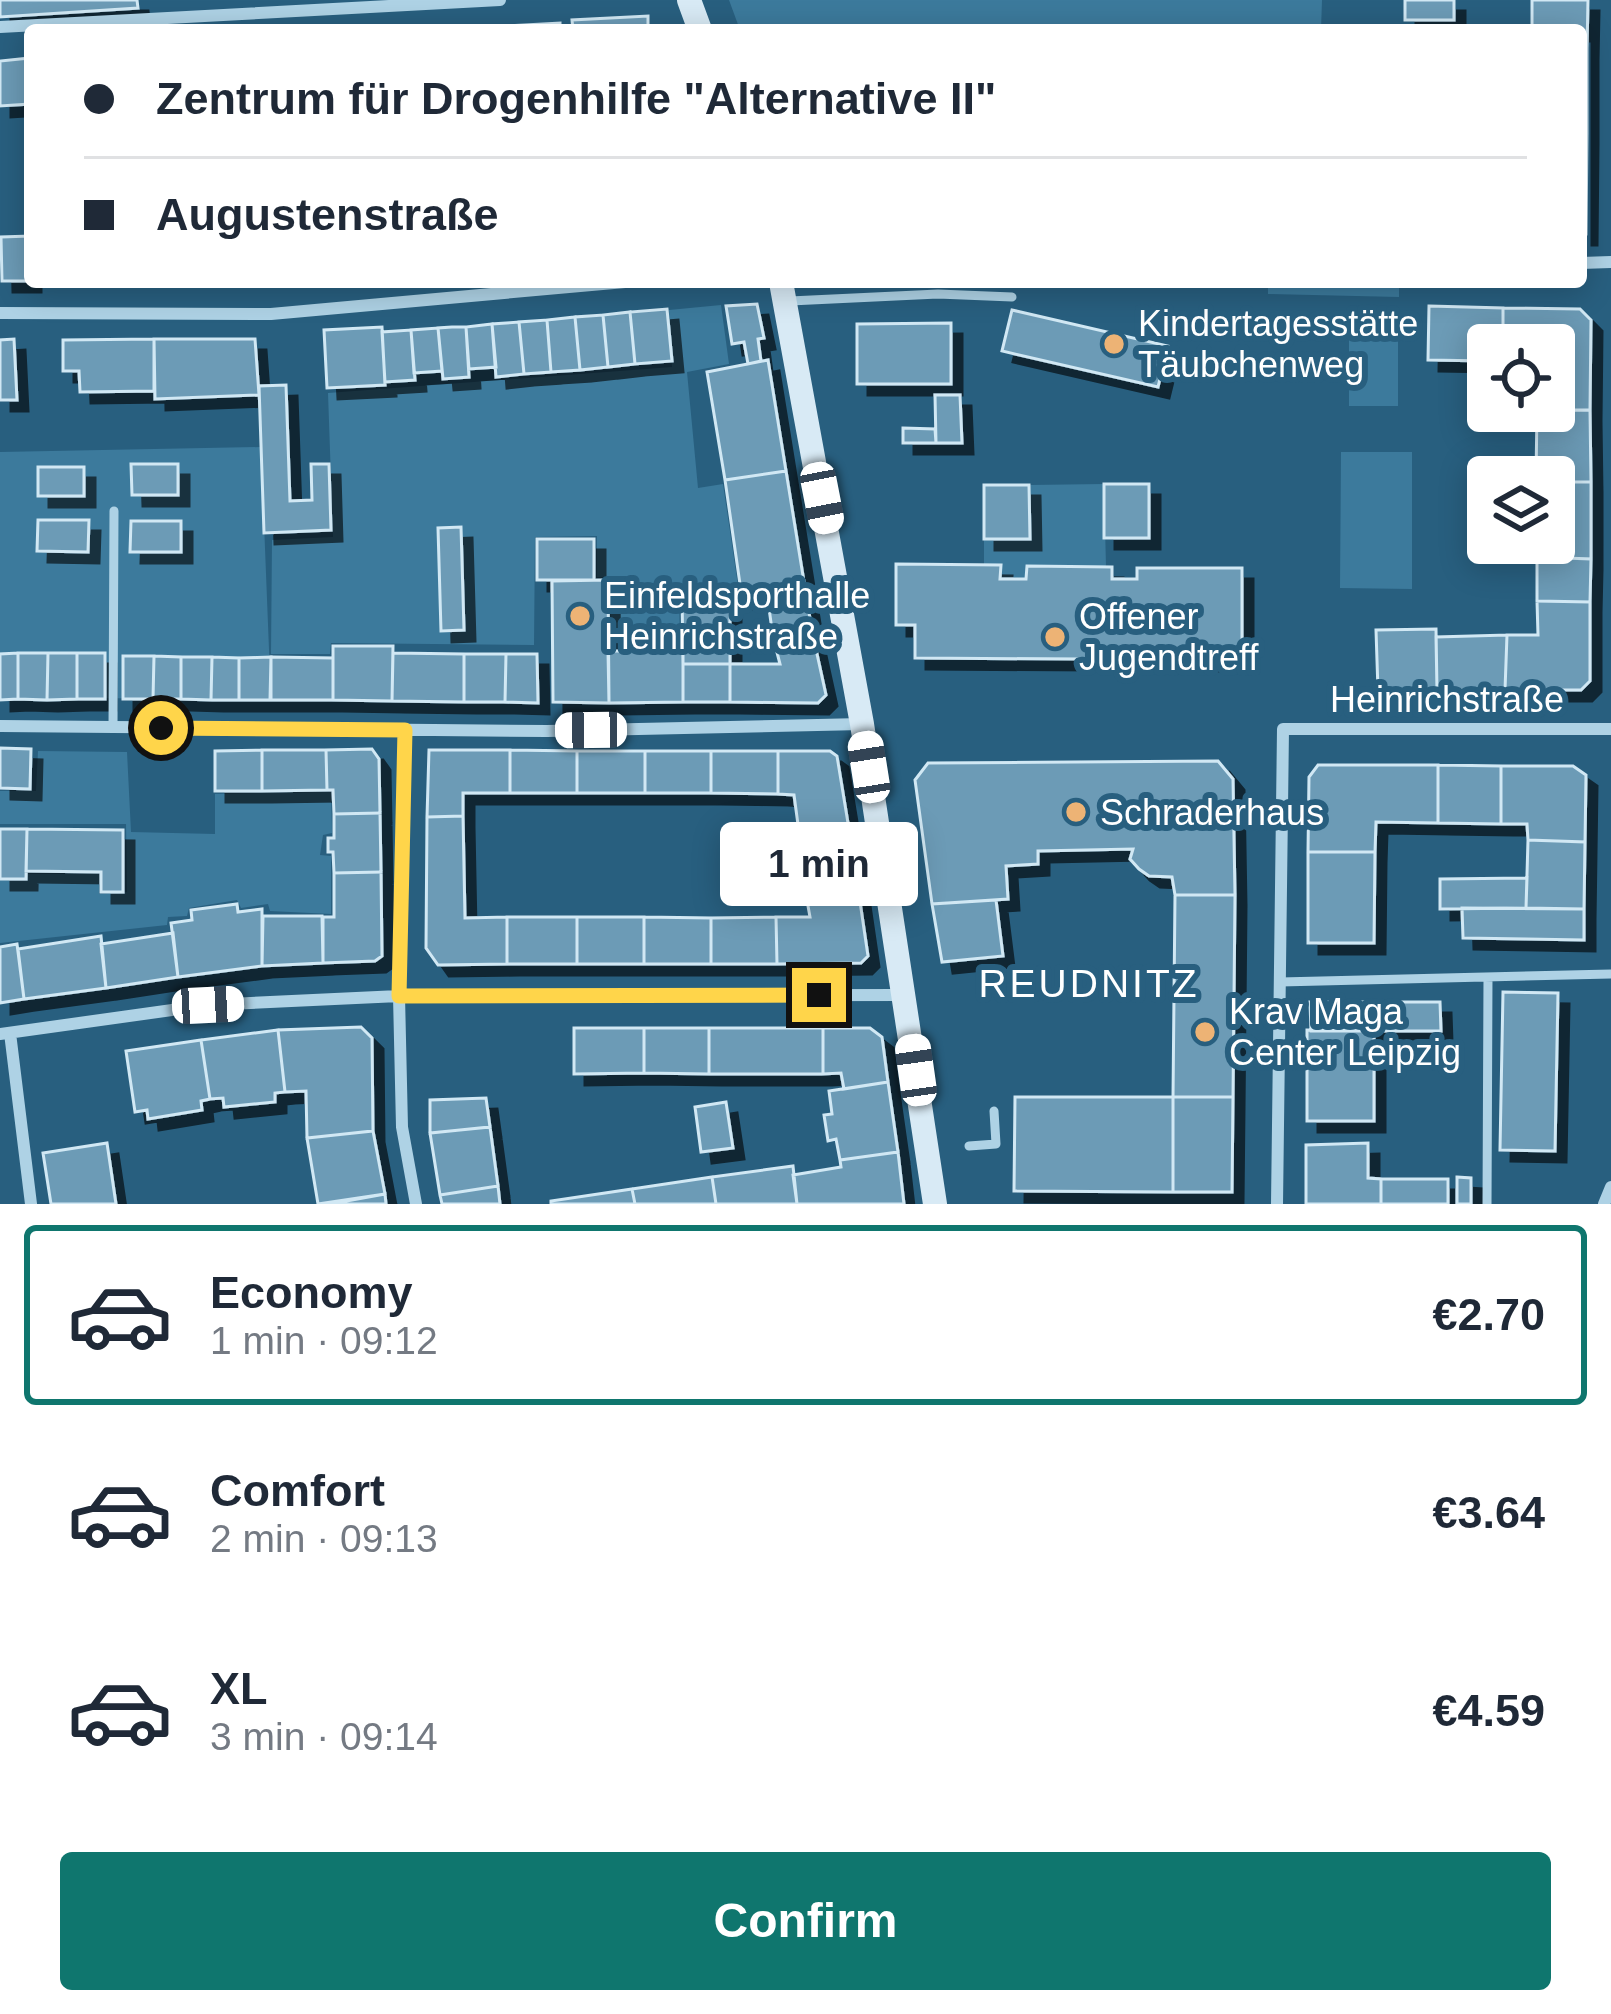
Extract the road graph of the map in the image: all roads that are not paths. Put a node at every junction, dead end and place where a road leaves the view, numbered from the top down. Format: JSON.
{"nodes":[{"id":1,"x":500,"y":0,"type":"edge"},
{"id":2,"x":125,"y":24,"type":"edge"},
{"id":3,"x":559,"y":288,"type":"edge"},
{"id":4,"x":783,"y":291,"type":"edge"},
{"id":5,"x":1012,"y":297,"type":"dead end"},
{"id":6,"x":0,"y":314,"type":"edge"},
{"id":7,"x":114,"y":511,"type":"dead end"},
{"id":8,"x":862,"y":724,"type":"junction"},
{"id":9,"x":0,"y":726,"type":"edge"},
{"id":10,"x":113,"y":727,"type":"junction"},
{"id":11,"x":1611,"y":729,"type":"edge"},
{"id":12,"x":405,"y":730,"type":"junction"},
{"id":13,"x":1611,"y":974,"type":"edge"},
{"id":14,"x":1488,"y":977,"type":"junction"},
{"id":15,"x":1280,"y":982,"type":"junction"},
{"id":16,"x":905,"y":995,"type":"junction"},
{"id":17,"x":399,"y":996,"type":"junction"},
{"id":18,"x":5,"y":1033,"type":"edge"},
{"id":19,"x":994,"y":1111,"type":"dead end"},
{"id":20,"x":969,"y":1146,"type":"dead end"},
{"id":21,"x":31,"y":1204,"type":"edge"},
{"id":22,"x":416,"y":1204,"type":"edge"},
{"id":23,"x":934,"y":1204,"type":"edge"},
{"id":24,"x":1277,"y":1204,"type":"edge"},
{"id":25,"x":1487,"y":1204,"type":"edge"}],
"edges":[{"from":1,"to":2,"type":"street"},
{"from":3,"to":6,"type":"street"},
{"from":4,"to":5,"type":"lane"},
{"from":4,"to":8,"type":"street"},
{"from":7,"to":10,"type":"lane"},
{"from":8,"to":12,"type":"street"},
{"from":8,"to":16,"type":"street"},
{"from":9,"to":10,"type":"street"},
{"from":10,"to":12,"type":"street"},
{"from":11,"to":15,"type":"street","name":"Heinrichstraße"},
{"from":12,"to":17,"type":"street"},
{"from":13,"to":14,"type":"lane"},
{"from":14,"to":15,"type":"lane"},
{"from":14,"to":25,"type":"lane"},
{"from":15,"to":24,"type":"street"},
{"from":16,"to":17,"type":"street"},
{"from":16,"to":23,"type":"street"},
{"from":17,"to":18,"type":"street"},
{"from":17,"to":22,"type":"street"},
{"from":18,"to":21,"type":"street"},
{"from":19,"to":20,"type":"lane"}]}
